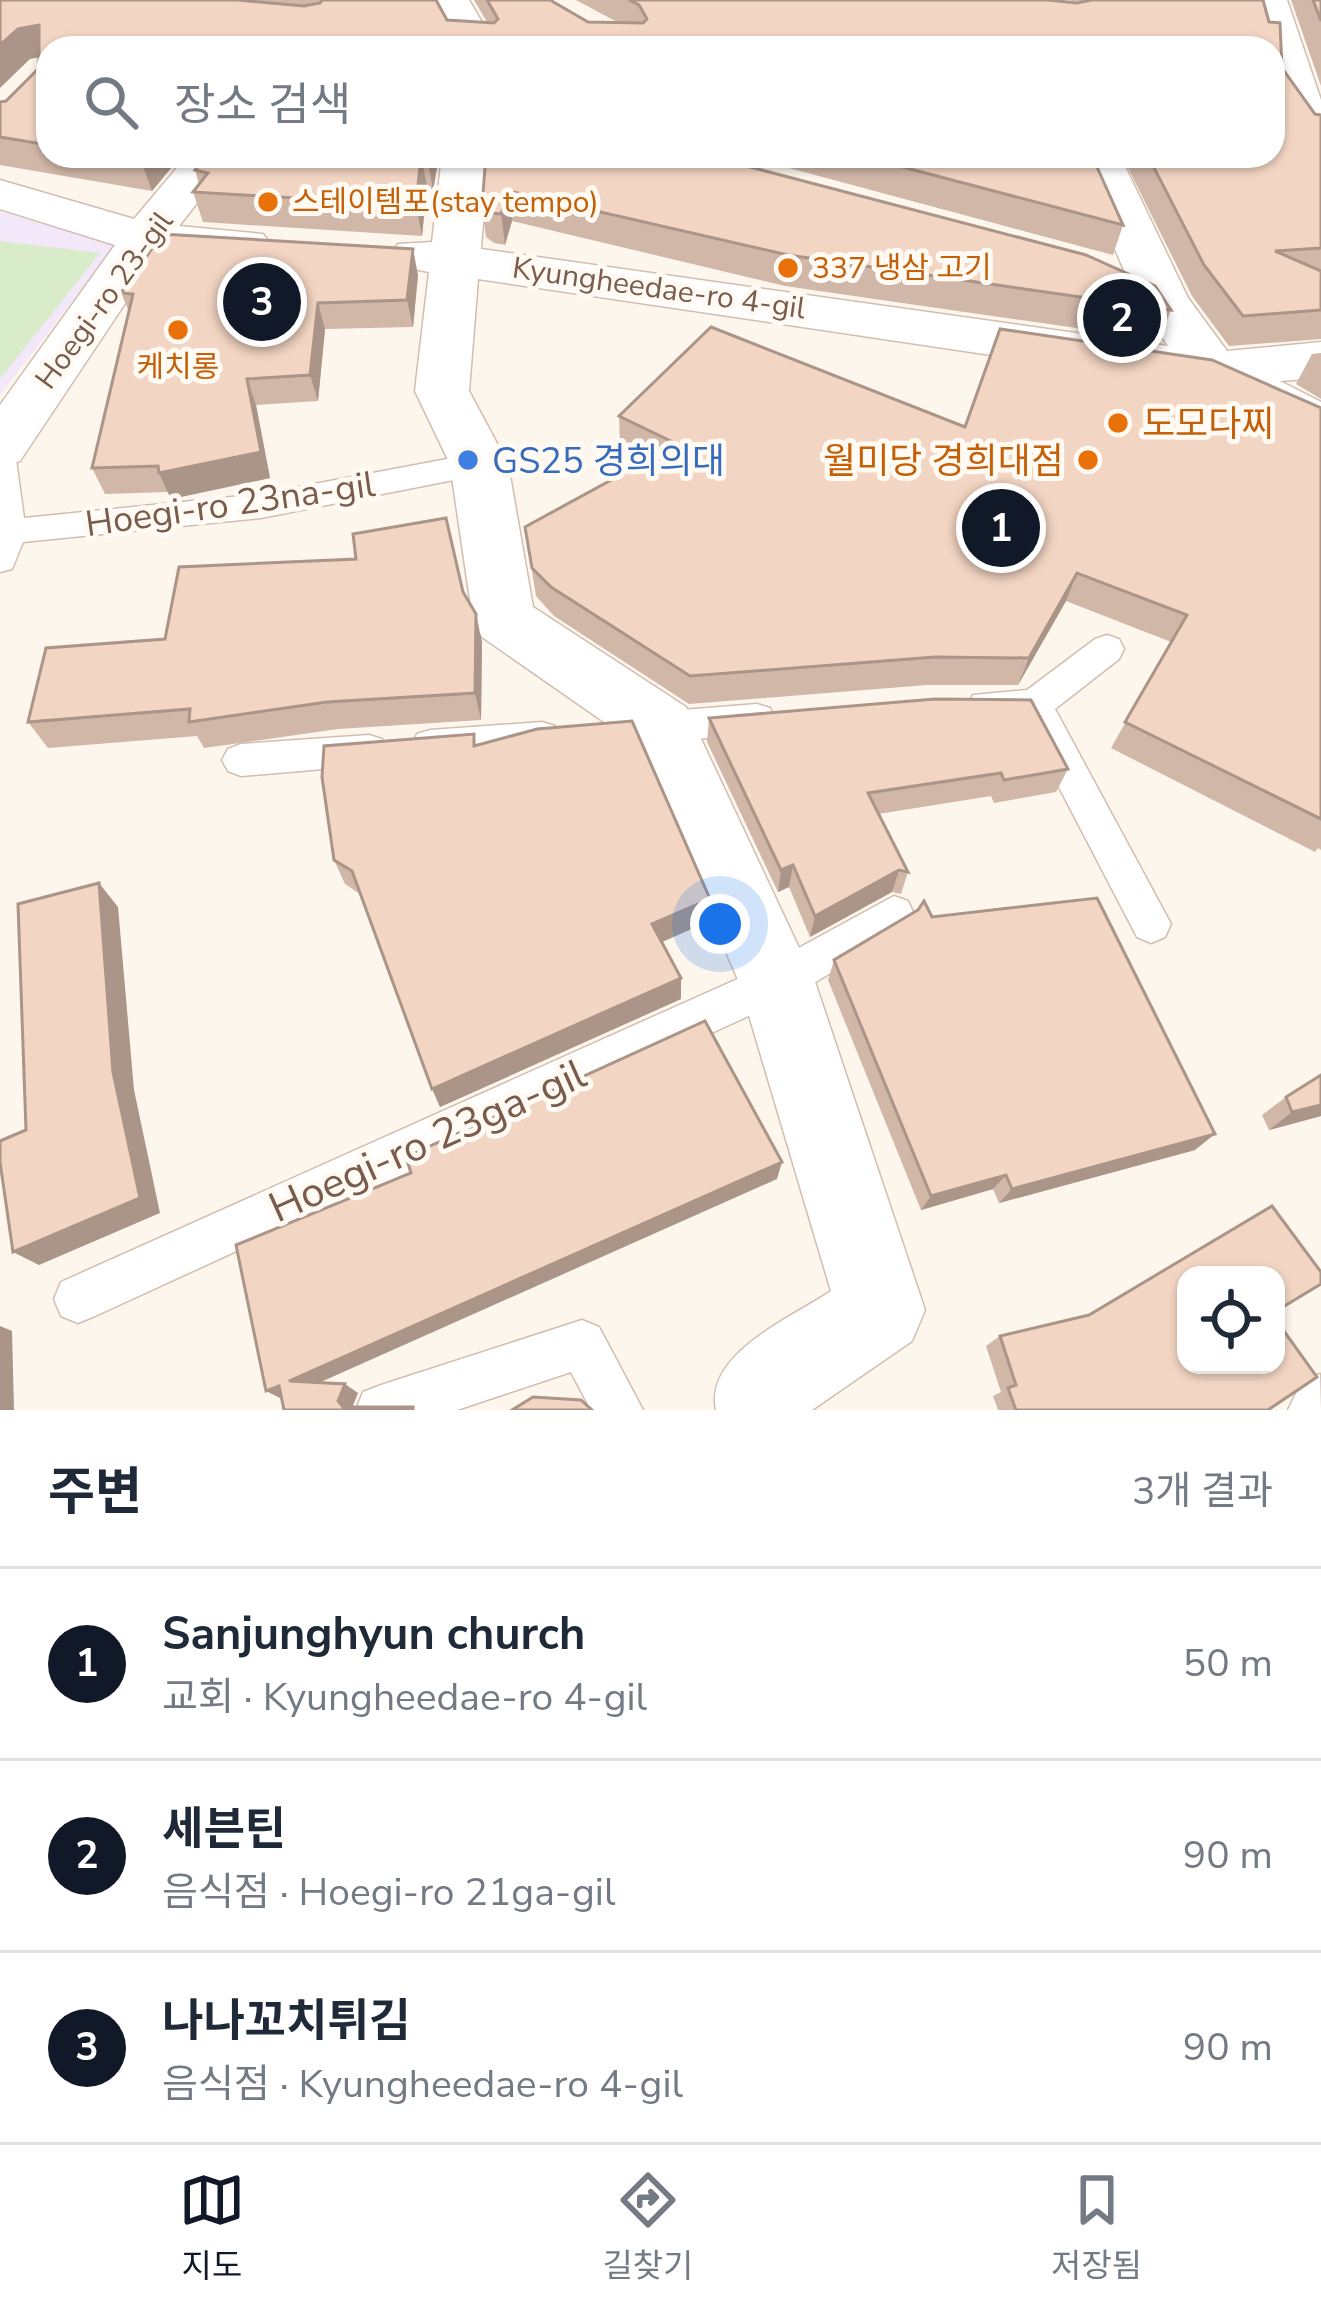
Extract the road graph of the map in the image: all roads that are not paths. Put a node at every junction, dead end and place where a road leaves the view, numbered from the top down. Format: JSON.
{"nodes":[{"id":1,"x":449,"y":0,"type":"edge"},
{"id":2,"x":1267,"y":0,"type":"edge"},
{"id":3,"x":469,"y":36,"type":"edge"},
{"id":4,"x":1273,"y":36,"type":"edge"},
{"id":5,"x":1285,"y":95,"type":"edge"},
{"id":6,"x":1321,"y":132,"type":"edge"},
{"id":7,"x":201,"y":168,"type":"edge"},
{"id":8,"x":463,"y":168,"type":"edge"},
{"id":9,"x":1103,"y":168,"type":"edge"},
{"id":10,"x":0,"y":194,"type":"edge"},
{"id":11,"x":144,"y":238,"type":"junction"},
{"id":12,"x":300,"y":248,"type":"edge"},
{"id":13,"x":368,"y":252,"type":"edge"},
{"id":14,"x":457,"y":258,"type":"junction"},
{"id":15,"x":1096,"y":270,"type":"edge"},
{"id":16,"x":1165,"y":302,"type":"junction"},
{"id":17,"x":1321,"y":360,"type":"edge"},
{"id":18,"x":1213,"y":370,"type":"junction"},
{"id":19,"x":1321,"y":425,"type":"edge"},
{"id":20,"x":0,"y":447,"type":"edge"},
{"id":21,"x":0,"y":460,"type":"edge"},
{"id":22,"x":479,"y":464,"type":"junction"},
{"id":23,"x":5,"y":546,"type":"edge"},
{"id":24,"x":1107,"y":649,"type":"dead end"},
{"id":25,"x":949,"y":704,"type":"edge"},
{"id":26,"x":1034,"y":705,"type":"junction"},
{"id":27,"x":795,"y":716,"type":"edge"},
{"id":28,"x":638,"y":729,"type":"junction"},
{"id":29,"x":568,"y":734,"type":"edge"},
{"id":30,"x":242,"y":760,"type":"dead end"},
{"id":31,"x":894,"y":914,"type":"dead end"},
{"id":32,"x":1151,"y":924,"type":"dead end"},
{"id":33,"x":777,"y":982,"type":"junction"},
{"id":34,"x":78,"y":1299,"type":"dead end"},
{"id":35,"x":1320,"y":1399,"type":"edge"},
{"id":36,"x":748,"y":1404,"type":"edge"},
{"id":37,"x":381,"y":1410,"type":"edge"},
{"id":38,"x":618,"y":1410,"type":"edge"},
{"id":39,"x":1313,"y":1410,"type":"edge"}],
"edges":[{"from":1,"to":3,"type":"street"},
{"from":2,"to":4,"type":"street"},
{"from":5,"to":6,"type":"street"},
{"from":7,"to":11,"type":"street","name":"Hoegi-ro 23-gil"},
{"from":8,"to":14,"type":"street"},
{"from":9,"to":16,"type":"street"},
{"from":10,"to":11,"type":"street"},
{"from":11,"to":12,"type":"street"},
{"from":11,"to":20,"type":"street","name":"Hoegi-ro 23-gil"},
{"from":13,"to":14,"type":"street","name":"Kyungheedae-ro 4-gil"},
{"from":14,"to":18,"type":"street","name":"Kyungheedae-ro 4-gil"},
{"from":14,"to":22,"type":"street"},
{"from":15,"to":16,"type":"street"},
{"from":16,"to":18,"type":"street"},
{"from":17,"to":18,"type":"street","name":"Kyungheedae-ro 4-gil"},
{"from":18,"to":19,"type":"street"},
{"from":21,"to":23,"type":"lane"},
{"from":22,"to":23,"type":"lane","name":"Hoegi-ro 23na-gil"},
{"from":22,"to":28,"type":"street"},
{"from":24,"to":26,"type":"lane"},
{"from":25,"to":26,"type":"lane"},
{"from":26,"to":32,"type":"lane"},
{"from":27,"to":28,"type":"lane"},
{"from":28,"to":33,"type":"street"},
{"from":29,"to":30,"type":"lane"},
{"from":31,"to":33,"type":"lane","name":"Hoegi-ro 23ga-gil"},
{"from":33,"to":34,"type":"lane","name":"Hoegi-ro 23ga-gil"},
{"from":33,"to":36,"type":"street"},
{"from":35,"to":39,"type":"lane"},
{"from":37,"to":38,"type":"lane"}]}
